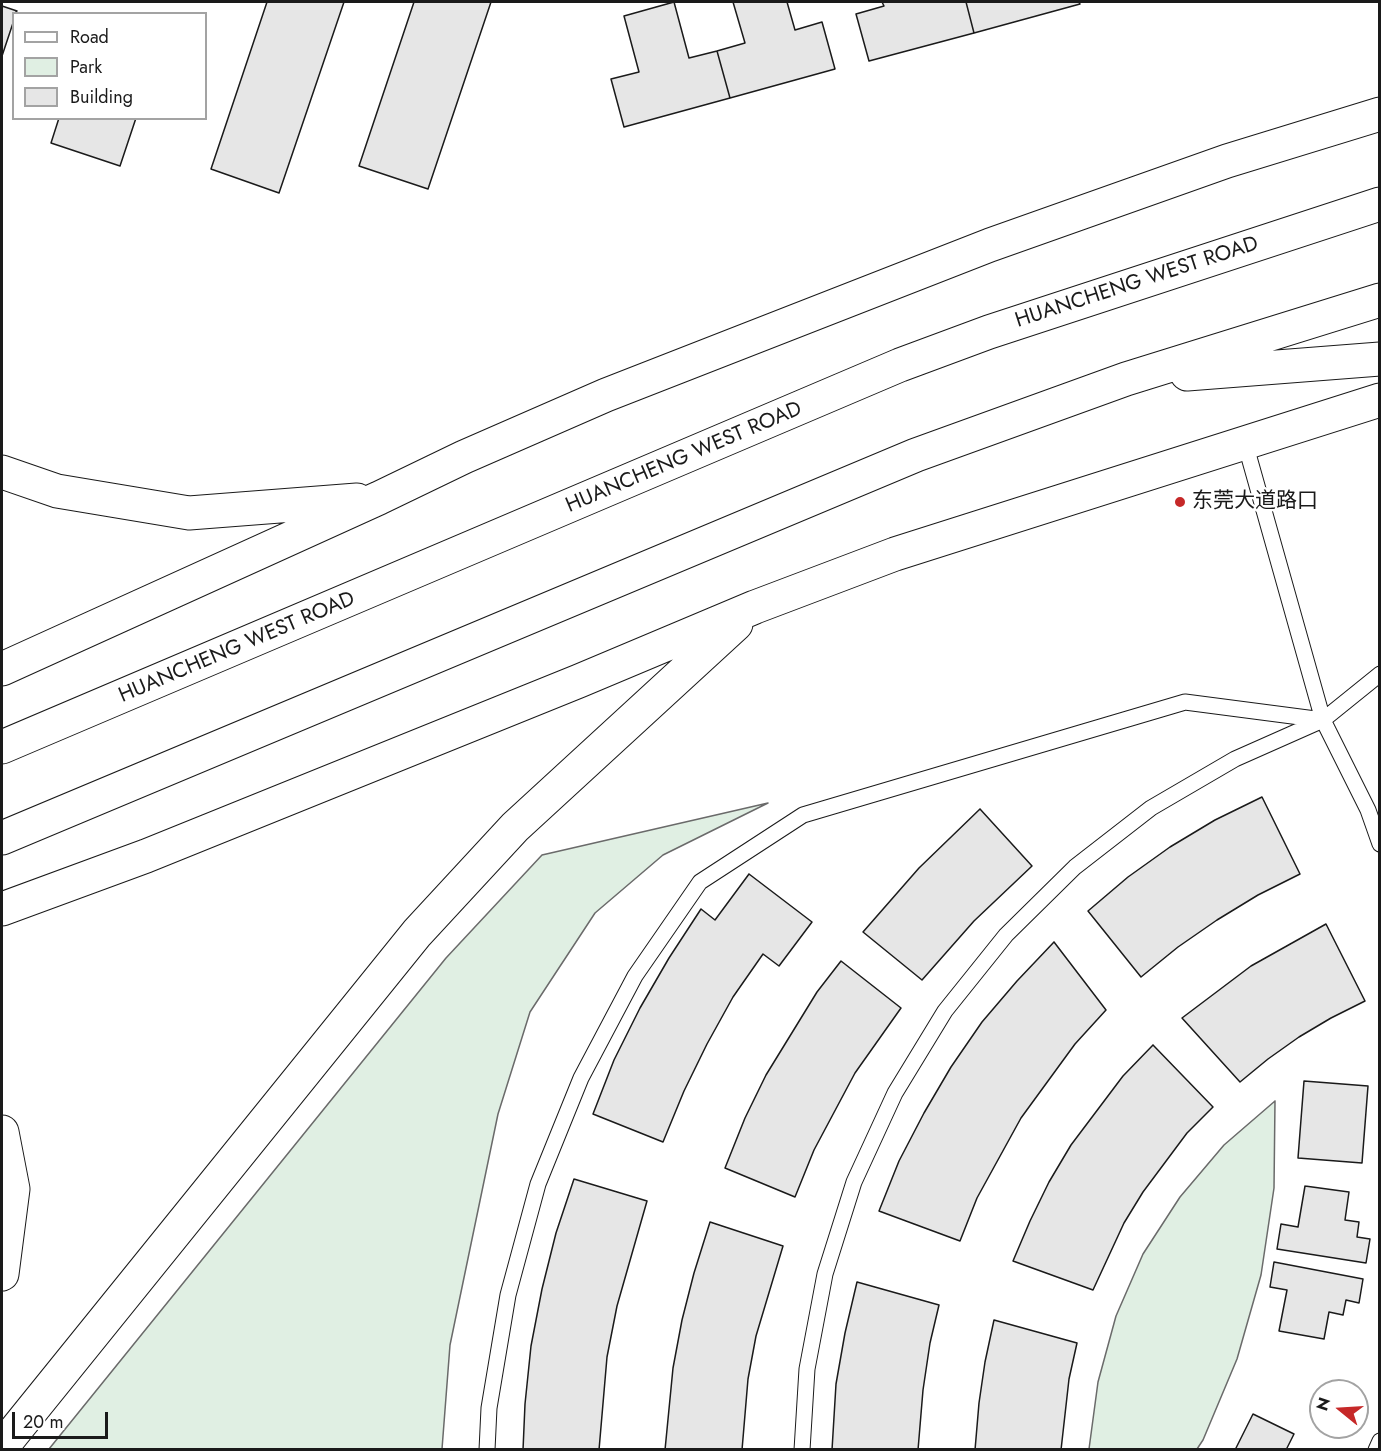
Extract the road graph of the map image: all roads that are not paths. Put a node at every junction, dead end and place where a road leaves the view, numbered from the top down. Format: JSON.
{"nodes":[{"id":1,"x":1380,"y":114,"type":"edge"},
{"id":2,"x":1380,"y":204,"type":"edge"},
{"id":3,"x":1380,"y":300,"type":"edge"},
{"id":4,"x":1380,"y":359,"type":"edge"},
{"id":5,"x":1126,"y":379,"type":"junction"},
{"id":6,"x":1380,"y":400,"type":"edge"},
{"id":7,"x":1245,"y":443,"type":"junction"},
{"id":8,"x":2,"y":472,"type":"edge"},
{"id":9,"x":379,"y":498,"type":"junction"},
{"id":10,"x":755,"y":607,"type":"junction"},
{"id":11,"x":2,"y":669,"type":"edge"},
{"id":12,"x":1380,"y":674,"type":"edge"},
{"id":13,"x":1323,"y":720,"type":"junction"},
{"id":14,"x":2,"y":747,"type":"edge"},
{"id":15,"x":2,"y":838,"type":"edge"},
{"id":16,"x":1380,"y":844,"type":"edge"},
{"id":17,"x":2,"y":909,"type":"edge"},
{"id":18,"x":2,"y":1132,"type":"edge"},
{"id":19,"x":2,"y":1274,"type":"edge"},
{"id":20,"x":1380,"y":1441,"type":"edge"},
{"id":21,"x":2,"y":1447,"type":"edge"},
{"id":22,"x":487,"y":1449,"type":"edge"},
{"id":23,"x":801,"y":1449,"type":"edge"},
{"id":24,"x":1376,"y":1449,"type":"edge"}],
"edges":[{"from":1,"to":9,"type":"main road"},
{"from":2,"to":14,"type":"main road","name":"HUANCHENG WEST ROAD"},
{"from":3,"to":5,"type":"main road"},
{"from":4,"to":5,"type":"main road"},
{"from":5,"to":15,"type":"main road"},
{"from":6,"to":7,"type":"main road"},
{"from":7,"to":10,"type":"main road"},
{"from":7,"to":13,"type":"lane"},
{"from":8,"to":9,"type":"main road"},
{"from":9,"to":11,"type":"main road"},
{"from":10,"to":17,"type":"main road"},
{"from":10,"to":21,"type":"main road"},
{"from":12,"to":13,"type":"lane"},
{"from":13,"to":16,"type":"lane"},
{"from":13,"to":22,"type":"lane"},
{"from":13,"to":23,"type":"lane"},
{"from":18,"to":19,"type":"main road"},
{"from":20,"to":24,"type":"lane"}]}
